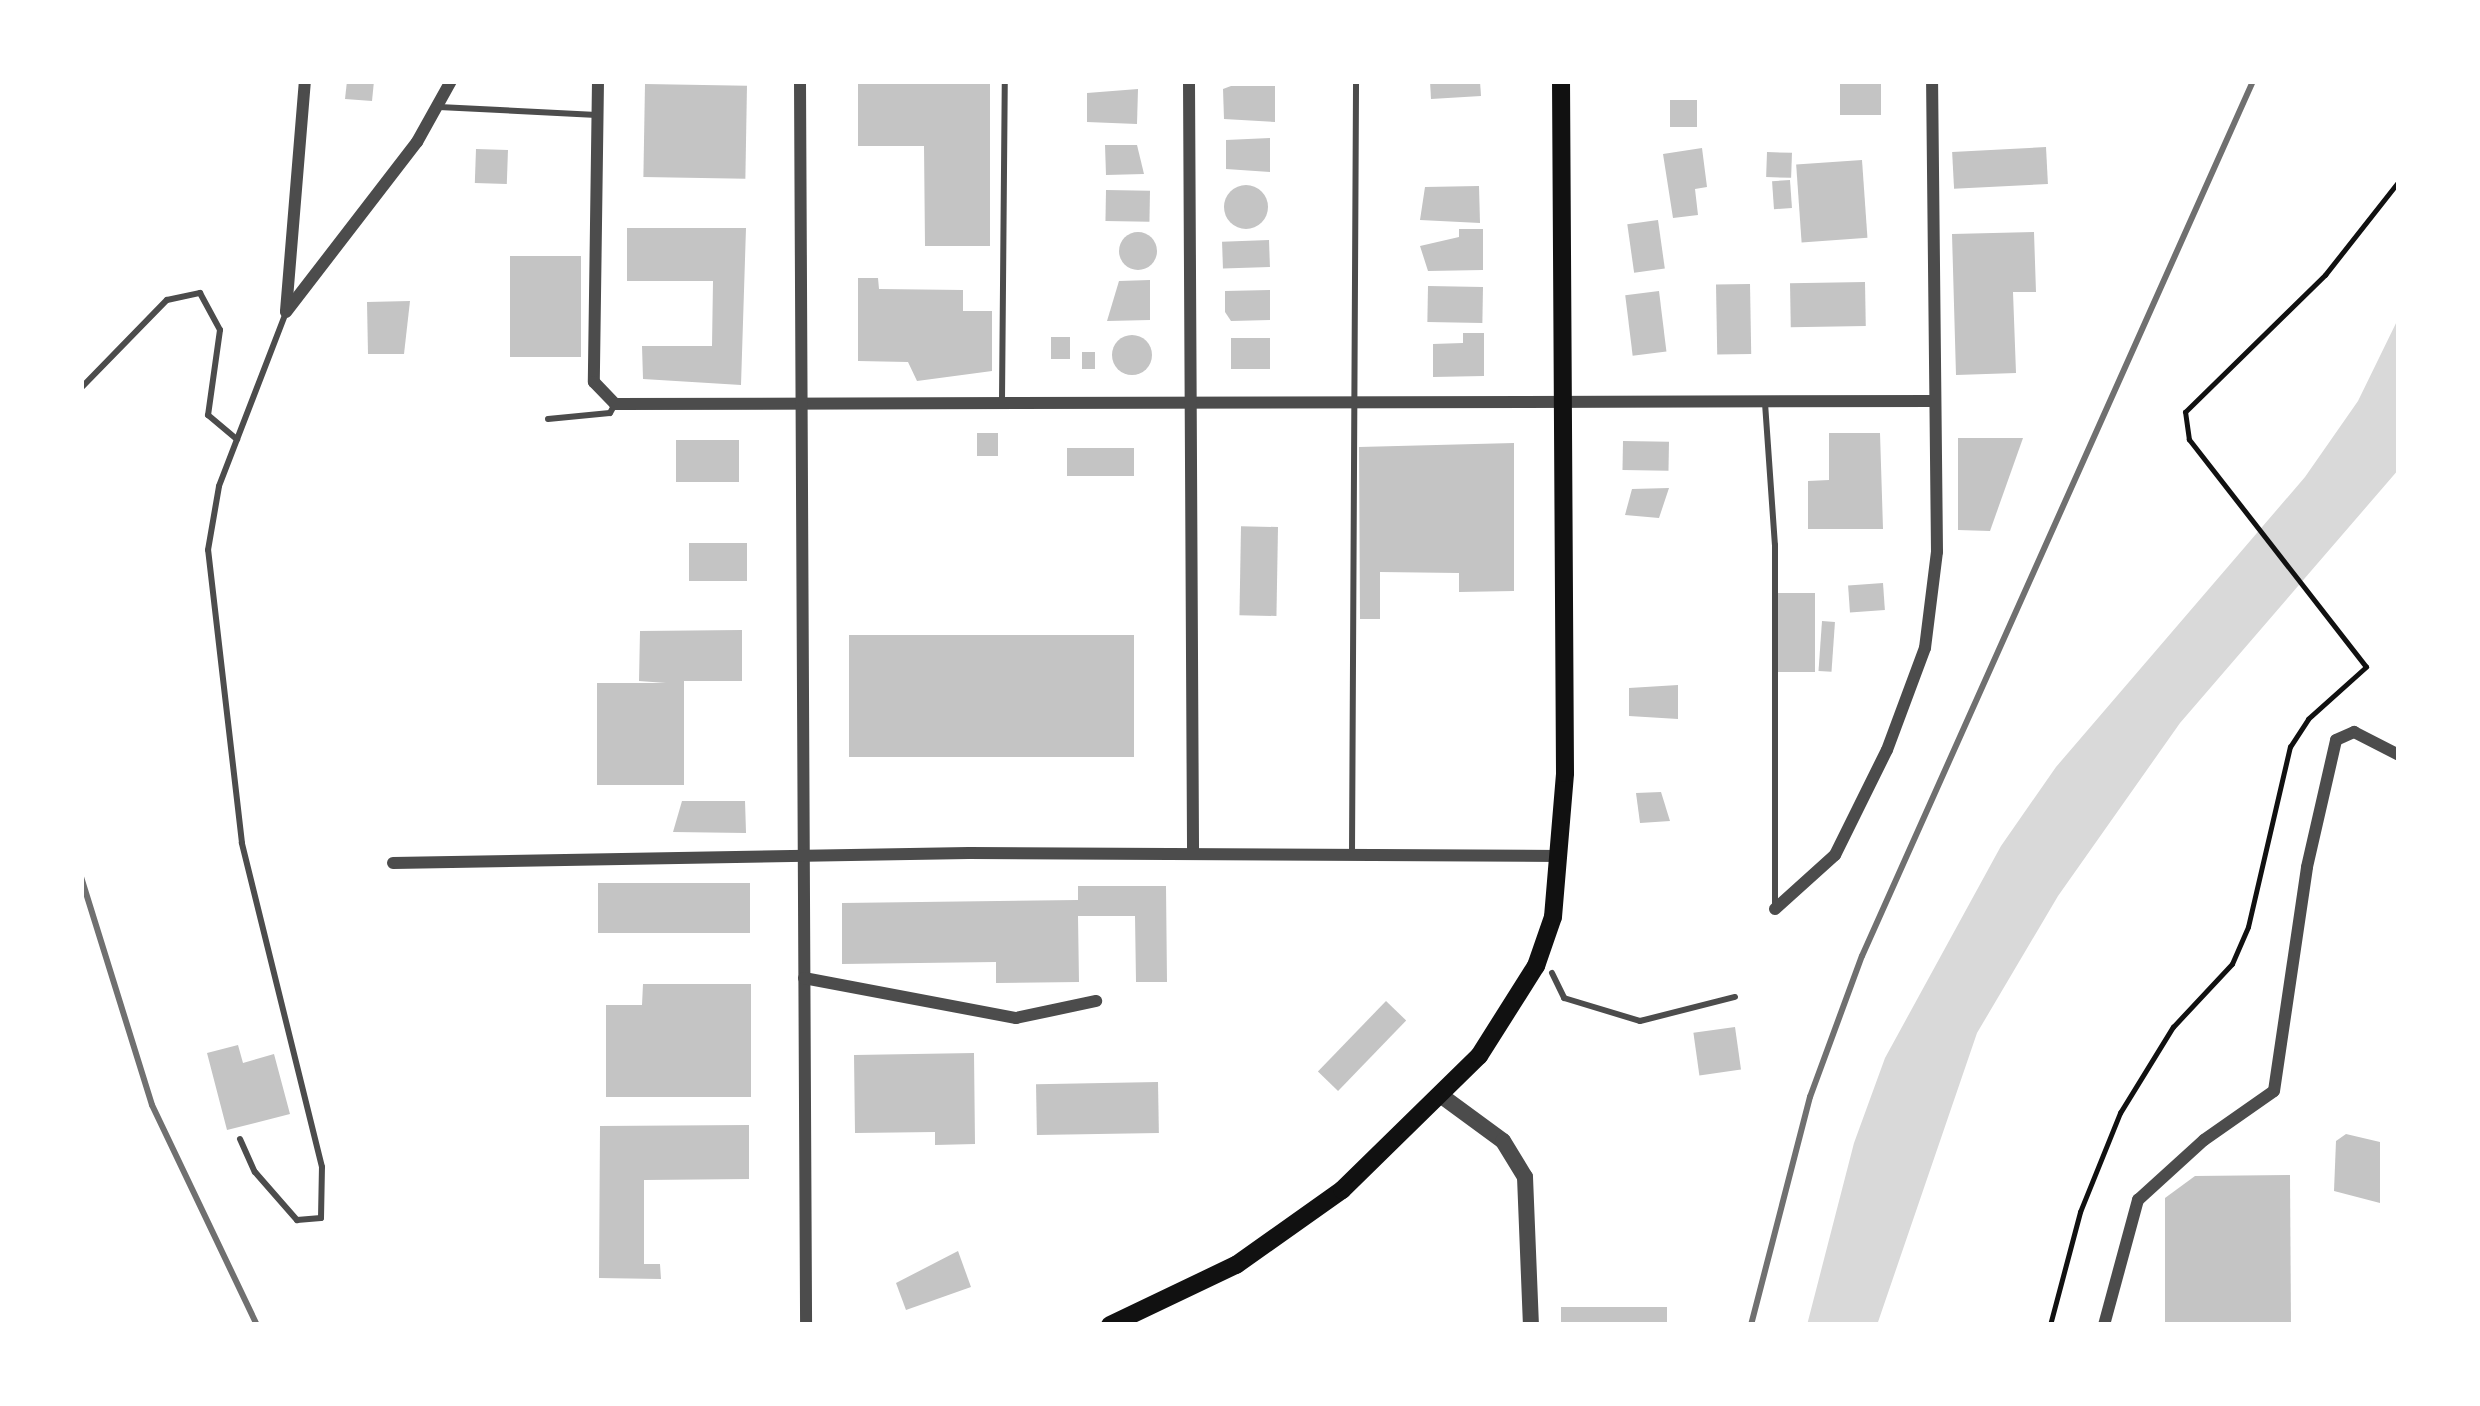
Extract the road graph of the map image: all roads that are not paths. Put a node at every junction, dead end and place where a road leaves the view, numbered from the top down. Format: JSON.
{"nodes":[{"id":1,"x":305,"y":81,"type":"edge"},
{"id":2,"x":451,"y":81,"type":"edge"},
{"id":3,"x":598,"y":81,"type":"edge"},
{"id":4,"x":800,"y":81,"type":"edge"},
{"id":5,"x":1006,"y":81,"type":"edge"},
{"id":6,"x":1189,"y":81,"type":"edge"},
{"id":7,"x":1356,"y":81,"type":"edge"},
{"id":8,"x":1561,"y":81,"type":"edge"},
{"id":9,"x":1932,"y":81,"type":"edge"},
{"id":10,"x":439,"y":107,"type":"junction"},
{"id":11,"x":599,"y":116,"type":"junction"},
{"id":12,"x":286,"y":312,"type":"junction"},
{"id":13,"x":84,"y":377,"type":"edge"},
{"id":14,"x":81,"y":388,"type":"edge"},
{"id":15,"x":1935,"y":400,"type":"junction"},
{"id":16,"x":1766,"y":401,"type":"junction"},
{"id":17,"x":1190,"y":403,"type":"junction"},
{"id":18,"x":615,"y":404,"type":"junction"},
{"id":19,"x":802,"y":404,"type":"junction"},
{"id":20,"x":1002,"y":404,"type":"junction"},
{"id":21,"x":1356,"y":404,"type":"junction"},
{"id":22,"x":1562,"y":404,"type":"junction"},
{"id":23,"x":548,"y":418,"type":"dead end"},
{"id":24,"x":238,"y":439,"type":"junction"},
{"id":25,"x":2399,"y":755,"type":"edge"},
{"id":26,"x":1193,"y":854,"type":"junction"},
{"id":27,"x":1352,"y":856,"type":"junction"},
{"id":28,"x":1561,"y":856,"type":"junction"},
{"id":29,"x":804,"y":857,"type":"junction"},
{"id":30,"x":393,"y":863,"type":"dead end"},
{"id":31,"x":1774,"y":909,"type":"joint"},
{"id":32,"x":1544,"y":969,"type":"junction"},
{"id":33,"x":804,"y":978,"type":"junction"},
{"id":34,"x":1736,"y":997,"type":"dead end"},
{"id":35,"x":1096,"y":1001,"type":"dead end"},
{"id":36,"x":1443,"y":1097,"type":"junction"},
{"id":37,"x":240,"y":1139,"type":"dead end"},
{"id":38,"x":806,"y":1325,"type":"edge"},
{"id":39,"x":1110,"y":1325,"type":"edge"},
{"id":40,"x":1531,"y":1325,"type":"edge"},
{"id":41,"x":2104,"y":1325,"type":"edge"}],
"edges":[{"from":1,"to":12,"type":"street"},
{"from":2,"to":10,"type":"street"},
{"from":3,"to":11,"type":"street"},
{"from":4,"to":19,"type":"street"},
{"from":5,"to":20,"type":"lane"},
{"from":6,"to":17,"type":"street"},
{"from":7,"to":21,"type":"lane"},
{"from":8,"to":22,"type":"main road"},
{"from":9,"to":15,"type":"street"},
{"from":10,"to":11,"type":"lane"},
{"from":10,"to":12,"type":"street"},
{"from":11,"to":18,"type":"street"},
{"from":12,"to":24,"type":"lane"},
{"from":13,"to":14,"type":"lane"},
{"from":13,"to":24,"type":"lane"},
{"from":15,"to":16,"type":"street"},
{"from":15,"to":31,"type":"street"},
{"from":16,"to":22,"type":"street"},
{"from":16,"to":31,"type":"lane"},
{"from":17,"to":20,"type":"street"},
{"from":17,"to":21,"type":"street"},
{"from":17,"to":26,"type":"street"},
{"from":18,"to":19,"type":"street"},
{"from":18,"to":23,"type":"lane"},
{"from":19,"to":20,"type":"street"},
{"from":19,"to":29,"type":"street"},
{"from":21,"to":22,"type":"street"},
{"from":21,"to":27,"type":"lane"},
{"from":22,"to":28,"type":"main road"},
{"from":24,"to":37,"type":"lane"},
{"from":25,"to":41,"type":"street"},
{"from":26,"to":27,"type":"street"},
{"from":26,"to":29,"type":"street"},
{"from":27,"to":28,"type":"street"},
{"from":28,"to":32,"type":"main road"},
{"from":29,"to":30,"type":"street"},
{"from":29,"to":33,"type":"street"},
{"from":32,"to":34,"type":"lane"},
{"from":32,"to":36,"type":"main road"},
{"from":33,"to":35,"type":"street"},
{"from":33,"to":38,"type":"street"},
{"from":36,"to":39,"type":"main road"},
{"from":36,"to":40,"type":"street"}]}
